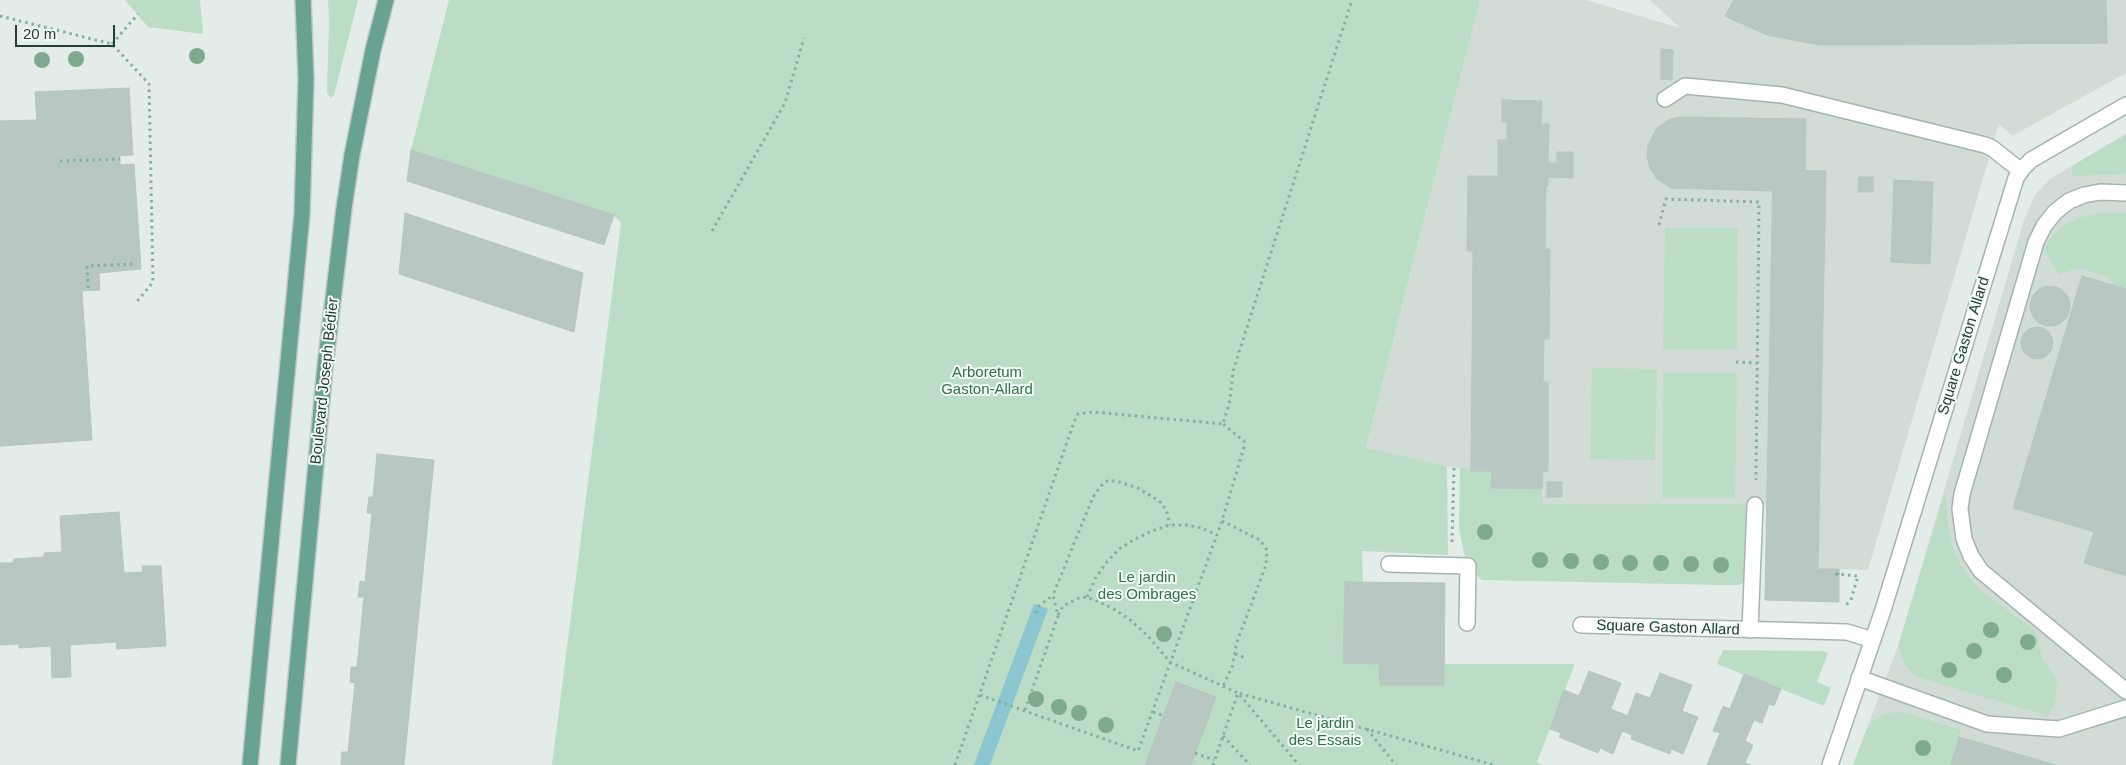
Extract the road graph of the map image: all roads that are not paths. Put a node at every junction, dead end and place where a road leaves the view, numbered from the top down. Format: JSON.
{"nodes":[{"id":1,"x":303,"y":0,"type":"edge"},
{"id":2,"x":386,"y":0,"type":"edge"},
{"id":3,"x":1665,"y":99,"type":"dead end"},
{"id":4,"x":2126,"y":106,"type":"edge"},
{"id":5,"x":2021,"y":171,"type":"junction"},
{"id":6,"x":2126,"y":193,"type":"edge"},
{"id":7,"x":1755,"y":505,"type":"road end"},
{"id":8,"x":1389,"y":564,"type":"dead end"},
{"id":9,"x":1466,"y":623,"type":"dead end"},
{"id":10,"x":1581,"y":625,"type":"dead end"},
{"id":11,"x":1750,"y":630,"type":"junction"},
{"id":12,"x":1873,"y":640,"type":"junction"},
{"id":13,"x":1859,"y":678,"type":"junction"},
{"id":14,"x":2126,"y":691,"type":"edge"},
{"id":15,"x":2126,"y":708,"type":"edge"},
{"id":16,"x":250,"y":765,"type":"edge"},
{"id":17,"x":288,"y":765,"type":"edge"},
{"id":18,"x":1830,"y":765,"type":"edge"}],
"edges":[{"from":1,"to":16,"type":"main road"},
{"from":2,"to":17,"type":"main road","name":"Boulevard Joseph Bédier"},
{"from":3,"to":5,"type":"street"},
{"from":4,"to":5,"type":"street","name":"Square Gaston Allard"},
{"from":5,"to":12,"type":"street","name":"Square Gaston Allard"},
{"from":6,"to":14,"type":"street"},
{"from":7,"to":11,"type":"street"},
{"from":8,"to":9,"type":"street"},
{"from":10,"to":11,"type":"street","name":"Square Gaston Allard"},
{"from":11,"to":12,"type":"street","name":"Square Gaston Allard"},
{"from":12,"to":13,"type":"street","name":"Square Gaston Allard"},
{"from":13,"to":15,"type":"street"},
{"from":13,"to":18,"type":"street","name":"Square Gaston Allard"}]}
